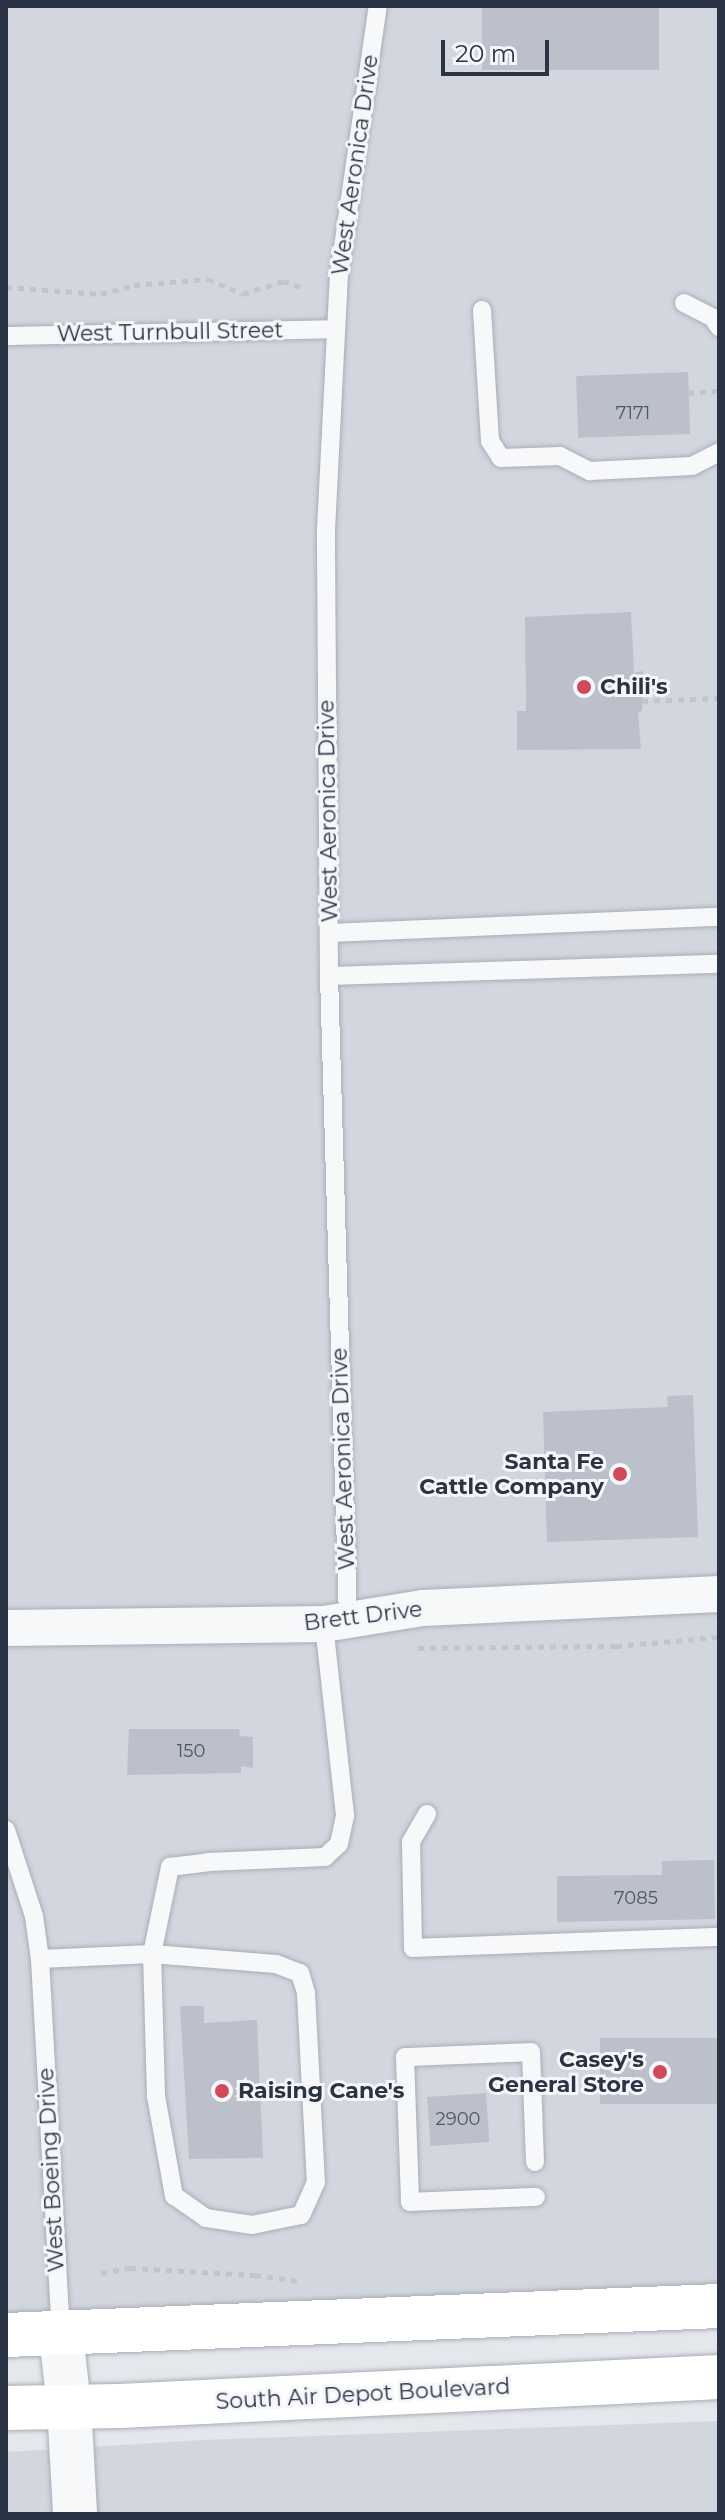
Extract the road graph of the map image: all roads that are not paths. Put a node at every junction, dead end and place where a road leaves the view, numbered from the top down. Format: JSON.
{"nodes":[{"id":1,"x":378,"y":6,"type":"edge"},
{"id":2,"x":684,"y":303,"type":"dead end"},
{"id":3,"x":482,"y":310,"type":"dead end"},
{"id":4,"x":719,"y":327,"type":"edge"},
{"id":5,"x":335,"y":329,"type":"junction"},
{"id":6,"x":6,"y":336,"type":"edge"},
{"id":7,"x":719,"y":452,"type":"edge"},
{"id":8,"x":719,"y":917,"type":"edge"},
{"id":9,"x":330,"y":933,"type":"junction"},
{"id":10,"x":719,"y":964,"type":"edge"},
{"id":11,"x":329,"y":976,"type":"junction"},
{"id":12,"x":719,"y":1594,"type":"edge"},
{"id":13,"x":336,"y":1621,"type":"junction"},
{"id":14,"x":6,"y":1628,"type":"edge"},
{"id":15,"x":427,"y":1814,"type":"dead end"},
{"id":16,"x":6,"y":1830,"type":"edge"},
{"id":17,"x":719,"y":1937,"type":"edge"},
{"id":18,"x":152,"y":1954,"type":"junction"},
{"id":19,"x":40,"y":1959,"type":"junction"},
{"id":20,"x":535,"y":2162,"type":"dead end"},
{"id":21,"x":536,"y":2197,"type":"dead end"},
{"id":22,"x":719,"y":2306,"type":"edge"},
{"id":23,"x":6,"y":2335,"type":"edge"},
{"id":24,"x":62,"y":2348,"type":"junction"},
{"id":25,"x":6,"y":2364,"type":"edge"},
{"id":26,"x":719,"y":2377,"type":"edge"},
{"id":27,"x":69,"y":2405,"type":"junction"},
{"id":28,"x":6,"y":2408,"type":"edge"},
{"id":29,"x":75,"y":2514,"type":"edge"}],
"edges":[{"from":1,"to":5,"type":"lane","name":"West Aeronica Drive"},
{"from":2,"to":4,"type":"lane"},
{"from":3,"to":7,"type":"lane"},
{"from":5,"to":6,"type":"lane","name":"West Turnbull Street"},
{"from":5,"to":9,"type":"lane","name":"West Aeronica Drive"},
{"from":8,"to":9,"type":"lane"},
{"from":9,"to":11,"type":"lane","name":"West Aeronica Drive"},
{"from":10,"to":11,"type":"lane"},
{"from":11,"to":13,"type":"lane","name":"West Aeronica Drive"},
{"from":12,"to":13,"type":"street","name":"Brett Drive"},
{"from":13,"to":14,"type":"street","name":"Brett Drive"},
{"from":13,"to":18,"type":"lane","name":"West Aeronica Drive"},
{"from":15,"to":17,"type":"lane"},
{"from":16,"to":19,"type":"lane","name":"West Boeing Drive"},
{"from":18,"to":18,"type":"lane"},
{"from":18,"to":19,"type":"lane"},
{"from":19,"to":24,"type":"lane","name":"West Boeing Drive"},
{"from":20,"to":21,"type":"lane"},
{"from":22,"to":24,"type":"main road"},
{"from":23,"to":24,"type":"main road"},
{"from":24,"to":25,"type":"main road"},
{"from":24,"to":27,"type":"street","name":"West Boeing Drive"},
{"from":26,"to":27,"type":"main road","name":"South Air Depot Boulevard"},
{"from":27,"to":28,"type":"main road","name":"South Air Depot Boulevard"},
{"from":27,"to":29,"type":"street","name":"West Boeing Drive"}]}
